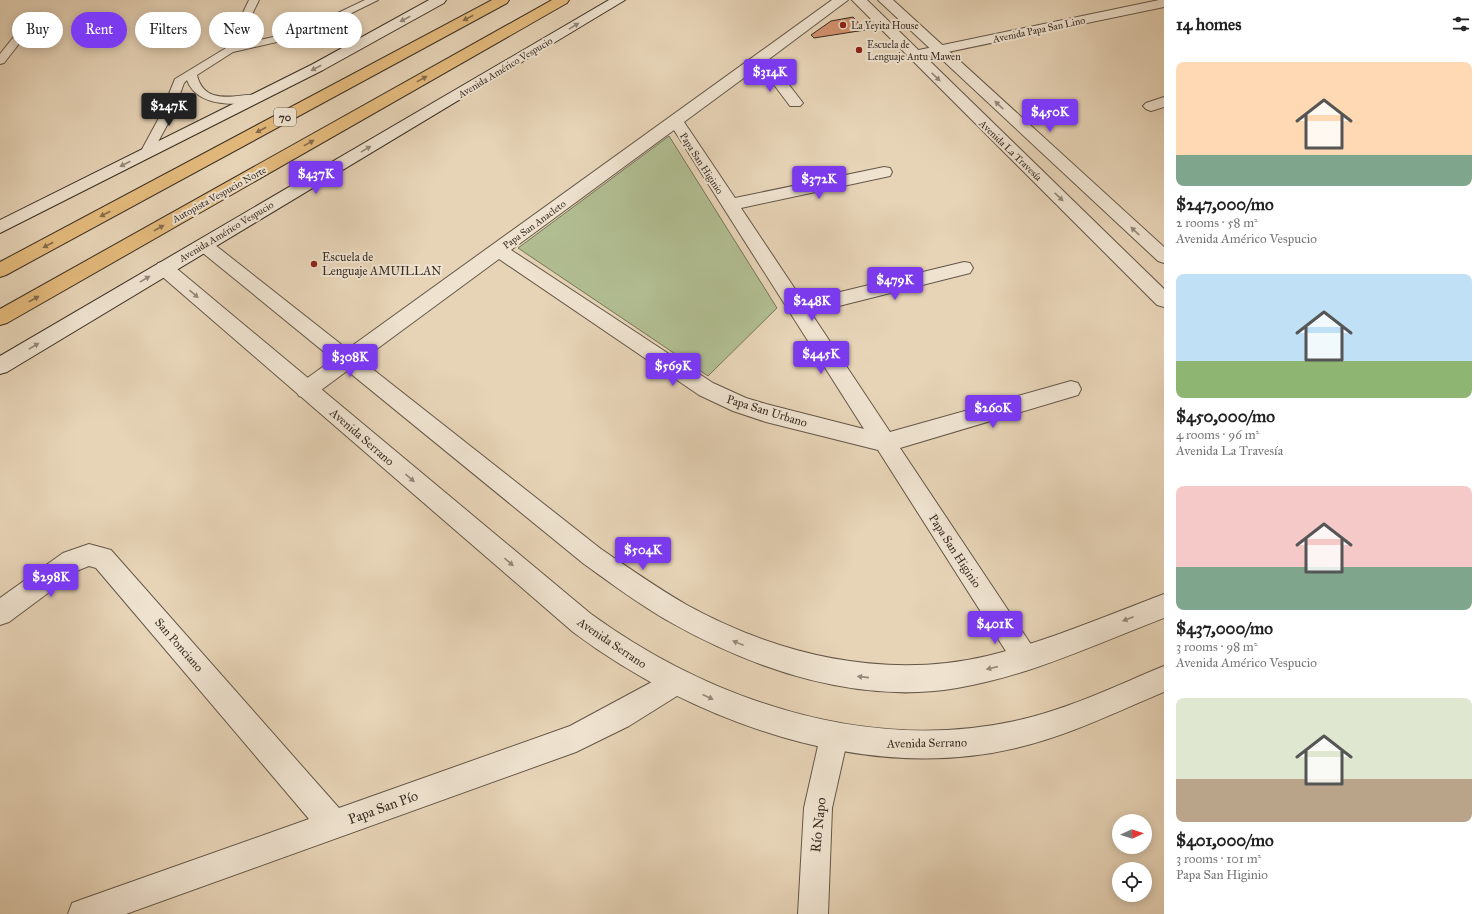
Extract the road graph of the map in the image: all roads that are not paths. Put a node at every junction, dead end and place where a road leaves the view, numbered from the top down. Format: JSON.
{"nodes":[{"id":1,"x":254,"y":0,"type":"edge"},
{"id":2,"x":373,"y":0,"type":"edge"},
{"id":3,"x":439,"y":0,"type":"edge"},
{"id":4,"x":502,"y":0,"type":"edge"},
{"id":5,"x":562,"y":0,"type":"edge"},
{"id":6,"x":618,"y":0,"type":"edge"},
{"id":7,"x":841,"y":0,"type":"edge"},
{"id":8,"x":859,"y":0,"type":"edge"},
{"id":9,"x":885,"y":0,"type":"edge"},
{"id":10,"x":1161,"y":6,"type":"edge"},
{"id":11,"x":12,"y":46,"type":"edge"},
{"id":12,"x":230,"y":50,"type":"junction"},
{"id":13,"x":939,"y":50,"type":"junction"},
{"id":14,"x":914,"y":55,"type":"junction"},
{"id":15,"x":760,"y":58,"type":"junction"},
{"id":16,"x":0,"y":62,"type":"edge"},
{"id":17,"x":191,"y":73,"type":"junction"},
{"id":18,"x":258,"y":98,"type":"junction"},
{"id":19,"x":795,"y":103,"type":"dead end"},
{"id":20,"x":675,"y":120,"type":"junction"},
{"id":21,"x":146,"y":153,"type":"junction"},
{"id":22,"x":884,"y":172,"type":"dead end"},
{"id":23,"x":730,"y":205,"type":"junction"},
{"id":24,"x":0,"y":227,"type":"edge"},
{"id":25,"x":204,"y":245,"type":"junction"},
{"id":26,"x":498,"y":250,"type":"junction"},
{"id":27,"x":1164,"y":257,"type":"edge"},
{"id":28,"x":164,"y":268,"type":"junction"},
{"id":29,"x":964,"y":268,"type":"dead end"},
{"id":30,"x":0,"y":270,"type":"edge"},
{"id":31,"x":1164,"y":300,"type":"edge"},
{"id":32,"x":798,"y":309,"type":"junction"},
{"id":33,"x":0,"y":318,"type":"edge"},
{"id":34,"x":345,"y":361,"type":"junction"},
{"id":35,"x":0,"y":366,"type":"edge"},
{"id":36,"x":1071,"y":389,"type":"dead end"},
{"id":37,"x":306,"y":390,"type":"junction"},
{"id":38,"x":885,"y":443,"type":"junction"},
{"id":39,"x":1164,"y":606,"type":"edge"},
{"id":40,"x":0,"y":613,"type":"edge"},
{"id":41,"x":1025,"y":658,"type":"junction"},
{"id":42,"x":1164,"y":679,"type":"edge"},
{"id":43,"x":676,"y":682,"type":"junction"},
{"id":44,"x":834,"y":737,"type":"junction"},
{"id":45,"x":334,"y":825,"type":"junction"},
{"id":46,"x":91,"y":912,"type":"edge"},
{"id":47,"x":813,"y":914,"type":"edge"}],
"edges":[{"from":1,"to":12,"type":"lane"},
{"from":2,"to":12,"type":"lane"},
{"from":3,"to":18,"type":"street","one_way":true},
{"from":4,"to":30,"type":"highway","number":"70","one_way":true},
{"from":33,"to":5,"type":"highway","name":"Autopista Vespucio Norte","one_way":true},
{"from":25,"to":6,"type":"street","name":"Avenida Américo Vespucio","one_way":true},
{"from":7,"to":15,"type":"street","name":"Papa San Anacleto"},
{"from":8,"to":14,"type":"street","name":"Avenida La Travesía"},
{"from":9,"to":13,"type":"street","name":"Avenida La Travesía"},
{"from":10,"to":13,"type":"street","name":"Avenida Papa San Lino"},
{"from":11,"to":16,"type":"lane"},
{"from":12,"to":17,"type":"lane"},
{"from":13,"to":14,"type":"street","name":"Avenida Papa San Lino"},
{"from":27,"to":13,"type":"street","name":"Avenida La Travesía","one_way":true},
{"from":14,"to":31,"type":"street","name":"Avenida La Travesía","one_way":true},
{"from":15,"to":19,"type":"street"},
{"from":15,"to":20,"type":"street","name":"Papa San Anacleto"},
{"from":17,"to":18,"type":"lane"},
{"from":17,"to":21,"type":"lane"},
{"from":18,"to":21,"type":"street"},
{"from":20,"to":23,"type":"street","name":"Papa San Higinio"},
{"from":20,"to":26,"type":"street","name":"Papa San Anacleto"},
{"from":21,"to":24,"type":"street","one_way":true},
{"from":22,"to":23,"type":"street","name":"Papa San Higinio"},
{"from":23,"to":32,"type":"street","name":"Papa San Higinio"},
{"from":25,"to":28,"type":"street","name":"Avenida Américo Vespucio"},
{"from":25,"to":34,"type":"street"},
{"from":26,"to":34,"type":"street","name":"Papa San Anacleto"},
{"from":26,"to":38,"type":"street","name":"Papa San Urbano"},
{"from":35,"to":28,"type":"street","name":"Avenida Américo Vespucio","one_way":true},
{"from":28,"to":37,"type":"street","name":"Avenida Serrano","one_way":true},
{"from":29,"to":32,"type":"street"},
{"from":32,"to":38,"type":"street","name":"Papa San Higinio"},
{"from":34,"to":37,"type":"street","name":"Papa San Anacleto"},
{"from":41,"to":34,"type":"street","one_way":true},
{"from":36,"to":38,"type":"street"},
{"from":37,"to":43,"type":"street","name":"Avenida Serrano","one_way":true},
{"from":38,"to":41,"type":"street","name":"Papa San Higinio"},
{"from":39,"to":41,"type":"street","one_way":true},
{"from":40,"to":45,"type":"street","name":"San Ponciano"},
{"from":42,"to":44,"type":"street","name":"Avenida Serrano"},
{"from":43,"to":44,"type":"street","name":"Avenida Serrano","one_way":true},
{"from":43,"to":45,"type":"street","name":"Papa San Pío"},
{"from":44,"to":47,"type":"street","name":"Río Napo"},
{"from":45,"to":46,"type":"street","name":"Papa San Pío"}]}
